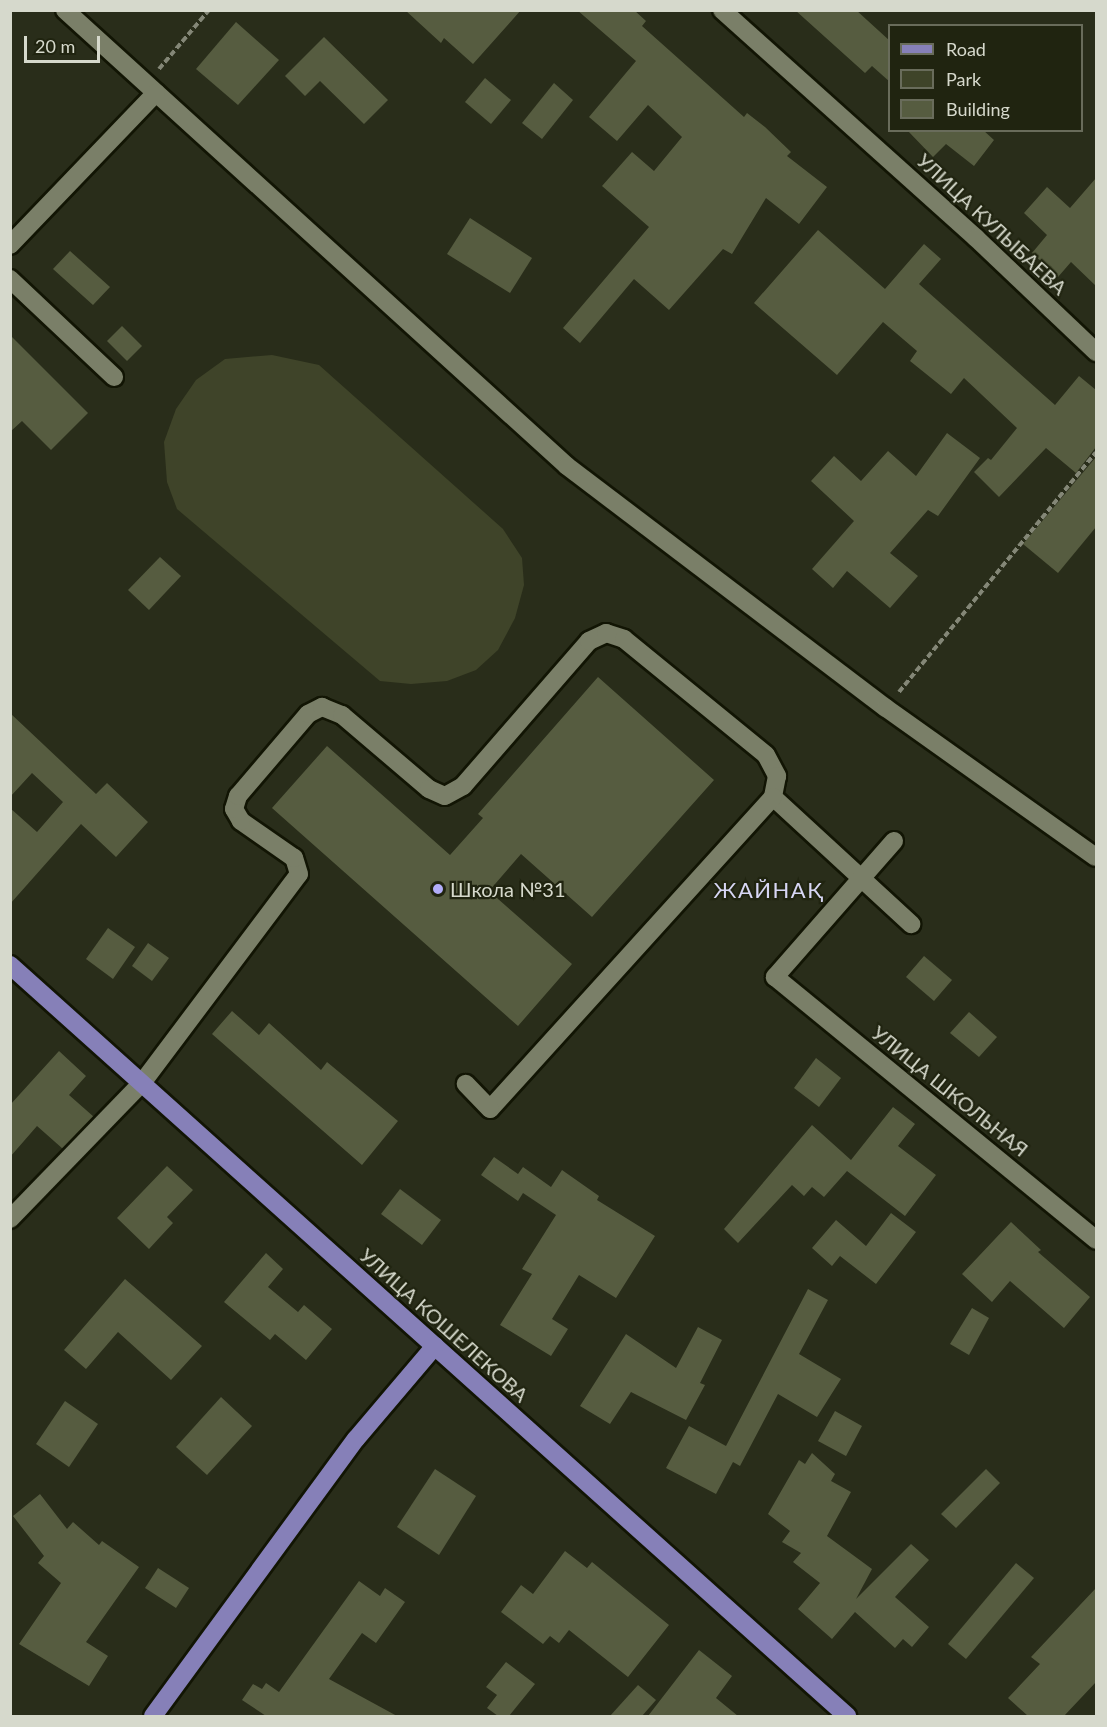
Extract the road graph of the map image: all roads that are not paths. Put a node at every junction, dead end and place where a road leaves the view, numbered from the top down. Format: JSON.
{"nodes":[{"id":1,"x":65,"y":10,"type":"edge"},
{"id":2,"x":722,"y":10,"type":"edge"},
{"id":3,"x":151,"y":89,"type":"junction"},
{"id":4,"x":10,"y":245,"type":"edge"},
{"id":5,"x":10,"y":279,"type":"edge"},
{"id":6,"x":1096,"y":352,"type":"edge"},
{"id":7,"x":114,"y":377,"type":"dead end"},
{"id":8,"x":773,"y":796,"type":"junction"},
{"id":9,"x":894,"y":841,"type":"dead end"},
{"id":10,"x":1096,"y":857,"type":"edge"},
{"id":11,"x":861,"y":880,"type":"junction"},
{"id":12,"x":911,"y":924,"type":"dead end"},
{"id":13,"x":10,"y":965,"type":"edge"},
{"id":14,"x":142,"y":1083,"type":"junction"},
{"id":15,"x":466,"y":1084,"type":"dead end"},
{"id":16,"x":10,"y":1219,"type":"edge"},
{"id":17,"x":1096,"y":1240,"type":"edge"},
{"id":18,"x":435,"y":1346,"type":"junction"},
{"id":19,"x":153,"y":1716,"type":"edge"},
{"id":20,"x":847,"y":1716,"type":"edge"}],
"edges":[{"from":1,"to":3,"type":"street"},
{"from":2,"to":6,"type":"street","name":"УЛИЦА КУЛЫБАЕВА"},
{"from":3,"to":4,"type":"street"},
{"from":3,"to":10,"type":"street"},
{"from":5,"to":7,"type":"street"},
{"from":8,"to":11,"type":"street"},
{"from":8,"to":14,"type":"street"},
{"from":8,"to":15,"type":"street"},
{"from":9,"to":11,"type":"street"},
{"from":11,"to":12,"type":"street"},
{"from":11,"to":17,"type":"street","name":"УЛИЦА ШКОЛЬНАЯ"},
{"from":13,"to":14,"type":"main road","name":"УЛИЦА КОШЕЛЕКОВА"},
{"from":14,"to":16,"type":"street"},
{"from":14,"to":18,"type":"main road","name":"УЛИЦА КОШЕЛЕКОВА"},
{"from":18,"to":19,"type":"main road"},
{"from":18,"to":20,"type":"main road","name":"УЛИЦА КОШЕЛЕКОВА"}]}
